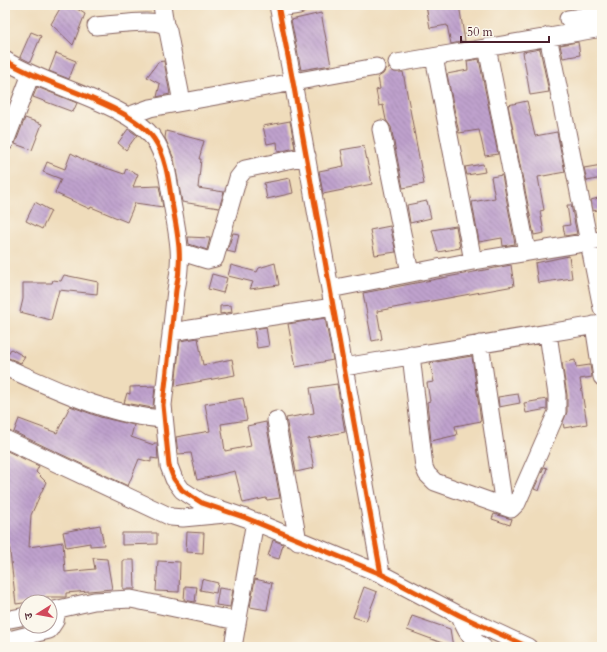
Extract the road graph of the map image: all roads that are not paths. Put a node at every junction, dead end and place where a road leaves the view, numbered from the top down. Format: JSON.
{"nodes":[{"id":1,"x":162,"y":5,"type":"edge"},
{"id":2,"x":299,"y":5,"type":"edge"},
{"id":3,"x":278,"y":7,"type":"edge"},
{"id":4,"x":602,"y":14,"type":"edge"},
{"id":5,"x":563,"y":23,"type":"edge"},
{"id":6,"x":165,"y":25,"type":"junction"},
{"id":7,"x":96,"y":26,"type":"dead end"},
{"id":8,"x":602,"y":28,"type":"edge"},
{"id":9,"x":487,"y":47,"type":"junction"},
{"id":10,"x":434,"y":57,"type":"junction"},
{"id":11,"x":5,"y":60,"type":"edge"},
{"id":12,"x":397,"y":63,"type":"dead end"},
{"id":13,"x":376,"y":67,"type":"dead end"},
{"id":14,"x":31,"y":74,"type":"junction"},
{"id":15,"x":293,"y":82,"type":"junction"},
{"id":16,"x":182,"y":102,"type":"junction"},
{"id":17,"x":128,"y":116,"type":"junction"},
{"id":18,"x":381,"y":129,"type":"dead end"},
{"id":19,"x":5,"y":142,"type":"edge"},
{"id":20,"x":306,"y":156,"type":"junction"},
{"id":21,"x":596,"y":241,"type":"edge"},
{"id":22,"x":181,"y":252,"type":"junction"},
{"id":23,"x":527,"y":252,"type":"junction"},
{"id":24,"x":473,"y":261,"type":"junction"},
{"id":25,"x":410,"y":274,"type":"junction"},
{"id":26,"x":330,"y":289,"type":"junction"},
{"id":27,"x":333,"y":307,"type":"junction"},
{"id":28,"x":602,"y":308,"type":"edge"},
{"id":29,"x":598,"y":324,"type":"edge"},
{"id":30,"x":171,"y":332,"type":"junction"},
{"id":31,"x":548,"y":334,"type":"junction"},
{"id":32,"x":480,"y":344,"type":"junction"},
{"id":33,"x":411,"y":355,"type":"junction"},
{"id":34,"x":5,"y":367,"type":"edge"},
{"id":35,"x":344,"y":367,"type":"junction"},
{"id":36,"x":602,"y":377,"type":"edge"},
{"id":37,"x":164,"y":419,"type":"junction"},
{"id":38,"x":276,"y":420,"type":"dead end"},
{"id":39,"x":5,"y":440,"type":"edge"},
{"id":40,"x":504,"y":506,"type":"junction"},
{"id":41,"x":230,"y":513,"type":"junction"},
{"id":42,"x":254,"y":521,"type":"junction"},
{"id":43,"x":298,"y":541,"type":"junction"},
{"id":44,"x":381,"y":574,"type":"junction"},
{"id":45,"x":58,"y":610,"type":"edge"},
{"id":46,"x":459,"y":615,"type":"junction"},
{"id":47,"x":18,"y":618,"type":"edge"},
{"id":48,"x":5,"y":620,"type":"edge"},
{"id":49,"x":237,"y":620,"type":"junction"},
{"id":50,"x":33,"y":634,"type":"edge"},
{"id":51,"x":5,"y":641,"type":"edge"},
{"id":52,"x":233,"y":647,"type":"edge"},
{"id":53,"x":483,"y":647,"type":"edge"},
{"id":54,"x":528,"y":647,"type":"edge"}],
"edges":[{"from":1,"to":6,"type":"street"},
{"from":2,"to":3,"type":"street"},
{"from":3,"to":15,"type":"street"},
{"from":4,"to":5,"type":"street"},
{"from":5,"to":8,"type":"street"},
{"from":5,"to":9,"type":"street"},
{"from":5,"to":21,"type":"street"},
{"from":6,"to":7,"type":"street"},
{"from":6,"to":16,"type":"street"},
{"from":9,"to":10,"type":"street"},
{"from":9,"to":23,"type":"street"},
{"from":10,"to":12,"type":"street"},
{"from":10,"to":24,"type":"street"},
{"from":11,"to":14,"type":"street"},
{"from":13,"to":15,"type":"street"},
{"from":14,"to":17,"type":"street"},
{"from":14,"to":19,"type":"street"},
{"from":15,"to":16,"type":"street"},
{"from":15,"to":20,"type":"street"},
{"from":16,"to":17,"type":"street"},
{"from":17,"to":22,"type":"street"},
{"from":18,"to":25,"type":"street"},
{"from":20,"to":22,"type":"street"},
{"from":20,"to":26,"type":"street"},
{"from":21,"to":23,"type":"street"},
{"from":21,"to":28,"type":"street"},
{"from":22,"to":30,"type":"street"},
{"from":23,"to":24,"type":"street"},
{"from":24,"to":25,"type":"street"},
{"from":25,"to":26,"type":"street"},
{"from":26,"to":27,"type":"street"},
{"from":27,"to":30,"type":"street"},
{"from":27,"to":35,"type":"street"},
{"from":29,"to":31,"type":"street"},
{"from":29,"to":36,"type":"street"},
{"from":30,"to":37,"type":"street"},
{"from":31,"to":32,"type":"street"},
{"from":31,"to":40,"type":"street"},
{"from":32,"to":33,"type":"street"},
{"from":32,"to":40,"type":"street"},
{"from":33,"to":35,"type":"street"},
{"from":33,"to":40,"type":"street"},
{"from":34,"to":37,"type":"street"},
{"from":35,"to":44,"type":"street"},
{"from":37,"to":41,"type":"street"},
{"from":38,"to":43,"type":"street"},
{"from":39,"to":41,"type":"street"},
{"from":41,"to":42,"type":"street"},
{"from":42,"to":43,"type":"street"},
{"from":42,"to":49,"type":"street"},
{"from":43,"to":44,"type":"street"},
{"from":44,"to":46,"type":"street"},
{"from":45,"to":49,"type":"street"},
{"from":46,"to":53,"type":"street"},
{"from":46,"to":54,"type":"street"},
{"from":47,"to":48,"type":"street"},
{"from":49,"to":52,"type":"street"},
{"from":50,"to":51,"type":"street"}]}
